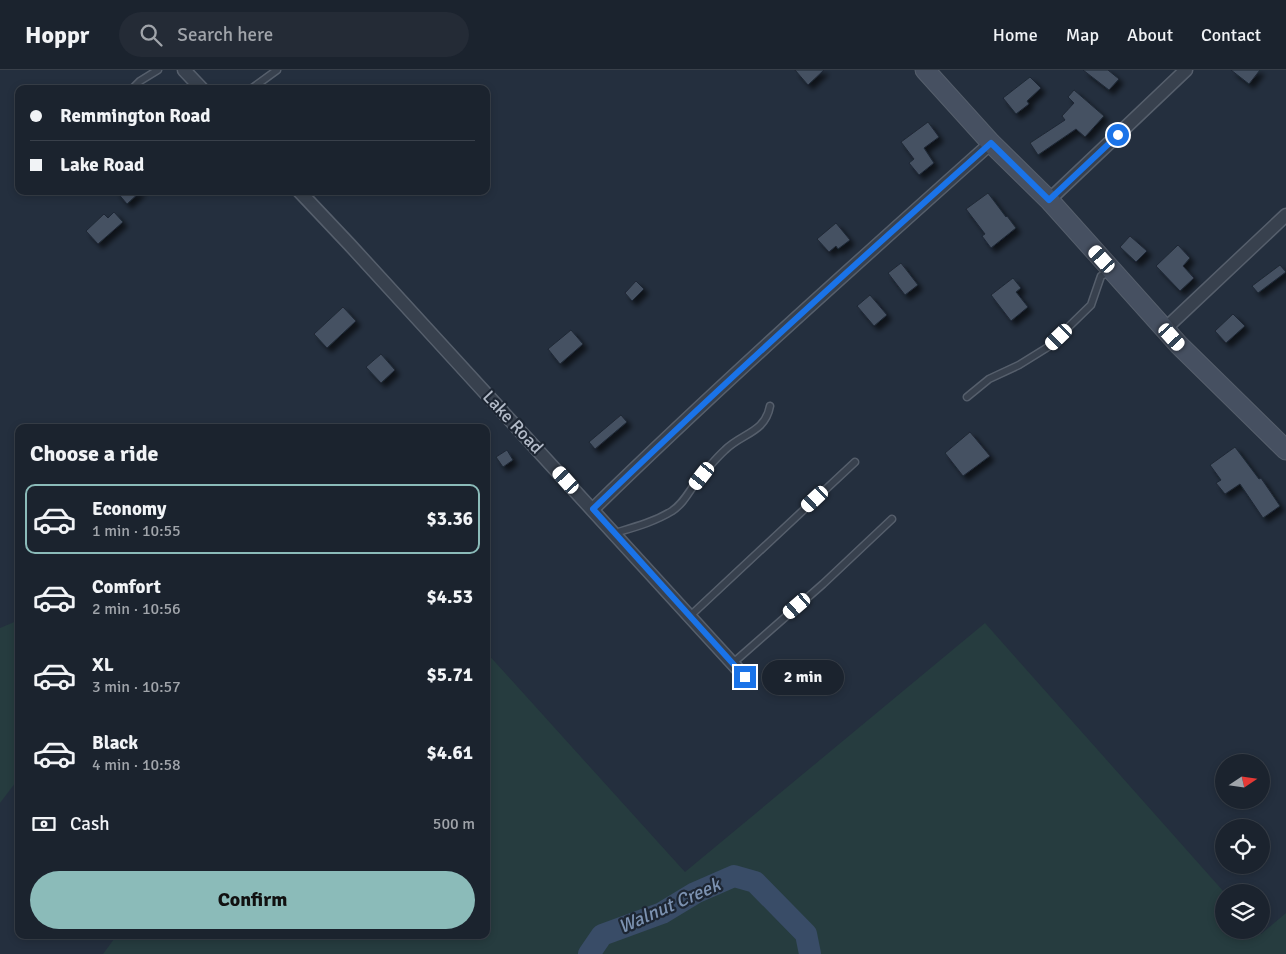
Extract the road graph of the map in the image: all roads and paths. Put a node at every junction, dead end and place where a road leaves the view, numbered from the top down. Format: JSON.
{"nodes":[{"id":1,"x":158,"y":70,"type":"edge"},
{"id":2,"x":184,"y":70,"type":"edge"},
{"id":3,"x":277,"y":70,"type":"edge"},
{"id":4,"x":925,"y":70,"type":"edge"},
{"id":5,"x":1186,"y":70,"type":"edge"},
{"id":6,"x":136,"y":85,"type":"edge"},
{"id":7,"x":198,"y":85,"type":"edge"},
{"id":8,"x":256,"y":85,"type":"edge"},
{"id":9,"x":991,"y":143,"type":"junction"},
{"id":10,"x":303,"y":195,"type":"edge"},
{"id":11,"x":1049,"y":200,"type":"junction"},
{"id":12,"x":1286,"y":215,"type":"edge"},
{"id":13,"x":1112,"y":270,"type":"junction"},
{"id":14,"x":1165,"y":329,"type":"junction"},
{"id":15,"x":966,"y":397,"type":"dead end"},
{"id":16,"x":770,"y":406,"type":"dead end"},
{"id":17,"x":1286,"y":450,"type":"edge"},
{"id":18,"x":856,"y":462,"type":"dead end"},
{"id":19,"x":593,"y":509,"type":"junction"},
{"id":20,"x":892,"y":519,"type":"dead end"},
{"id":21,"x":615,"y":533,"type":"junction"},
{"id":22,"x":690,"y":616,"type":"junction"},
{"id":23,"x":733,"y":663,"type":"junction"},
{"id":24,"x":745,"y":677,"type":"dead end"}],
"edges":[{"from":1,"to":6,"type":"lane"},
{"from":2,"to":7,"type":"street"},
{"from":3,"to":8,"type":"lane"},
{"from":4,"to":9,"type":"street"},
{"from":5,"to":11,"type":"street"},
{"from":9,"to":11,"type":"street"},
{"from":9,"to":19,"type":"street"},
{"from":10,"to":19,"type":"street","name":"Lake Road"},
{"from":11,"to":13,"type":"street"},
{"from":12,"to":14,"type":"street"},
{"from":13,"to":14,"type":"street"},
{"from":13,"to":15,"type":"lane"},
{"from":14,"to":17,"type":"street"},
{"from":16,"to":21,"type":"lane"},
{"from":18,"to":22,"type":"lane"},
{"from":19,"to":21,"type":"street","name":"Lake Road"},
{"from":20,"to":23,"type":"lane"},
{"from":21,"to":22,"type":"street","name":"Lake Road"},
{"from":22,"to":23,"type":"street","name":"Lake Road"},
{"from":23,"to":24,"type":"street","name":"Lake Road"}]}
